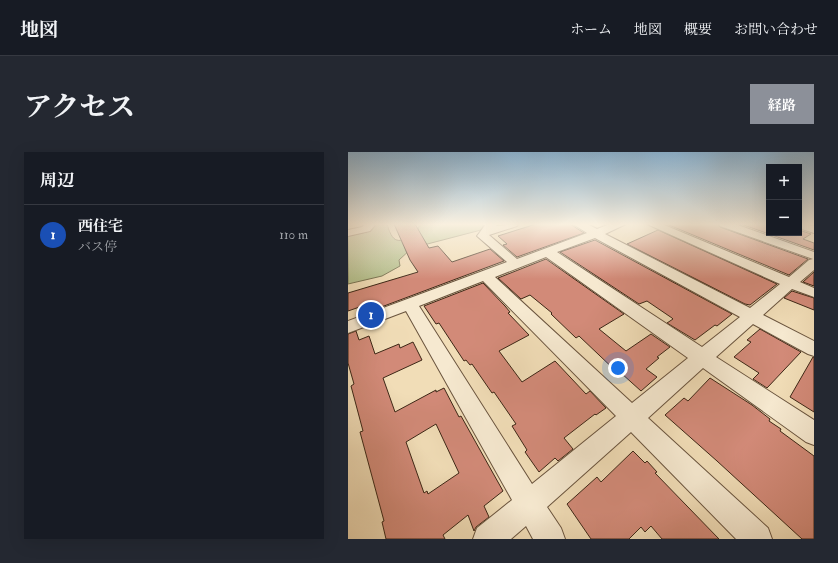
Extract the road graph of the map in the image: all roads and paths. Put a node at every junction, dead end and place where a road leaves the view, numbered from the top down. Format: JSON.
{"nodes":[{"id":1,"x":490,"y":242,"type":"edge"},
{"id":2,"x":575,"y":242,"type":"edge"},
{"id":3,"x":611,"y":242,"type":"edge"},
{"id":4,"x":695,"y":242,"type":"edge"},
{"id":5,"x":775,"y":242,"type":"edge"},
{"id":6,"x":548,"y":252,"type":"junction"},
{"id":7,"x":814,"y":256,"type":"edge"},
{"id":8,"x":814,"y":263,"type":"edge"},
{"id":9,"x":516,"y":264,"type":"junction"},
{"id":10,"x":485,"y":275,"type":"junction"},
{"id":11,"x":791,"y":283,"type":"junction"},
{"id":12,"x":814,"y":293,"type":"edge"},
{"id":13,"x":410,"y":304,"type":"junction"},
{"id":14,"x":751,"y":316,"type":"junction"},
{"id":15,"x":348,"y":327,"type":"edge"},
{"id":16,"x":814,"y":349,"type":"edge"},
{"id":17,"x":702,"y":358,"type":"junction"},
{"id":18,"x":632,"y":417,"type":"junction"},
{"id":19,"x":814,"y":434,"type":"edge"},
{"id":20,"x":530,"y":504,"type":"junction"},
{"id":21,"x":488,"y":539,"type":"edge"},
{"id":22,"x":550,"y":539,"type":"edge"},
{"id":23,"x":757,"y":539,"type":"edge"}],
"edges":[{"from":1,"to":9,"type":"street"},
{"from":2,"to":6,"type":"street"},
{"from":3,"to":14,"type":"street"},
{"from":4,"to":11,"type":"street"},
{"from":5,"to":7,"type":"street"},
{"from":6,"to":9,"type":"street"},
{"from":6,"to":17,"type":"street"},
{"from":8,"to":11,"type":"street"},
{"from":9,"to":10,"type":"street"},
{"from":10,"to":13,"type":"street"},
{"from":10,"to":18,"type":"street"},
{"from":11,"to":12,"type":"street"},
{"from":11,"to":14,"type":"street"},
{"from":13,"to":15,"type":"street"},
{"from":13,"to":20,"type":"street"},
{"from":14,"to":16,"type":"street"},
{"from":14,"to":17,"type":"street"},
{"from":17,"to":18,"type":"street"},
{"from":17,"to":19,"type":"street"},
{"from":18,"to":20,"type":"street"},
{"from":18,"to":23,"type":"street"},
{"from":20,"to":21,"type":"street"},
{"from":20,"to":22,"type":"street"}]}
